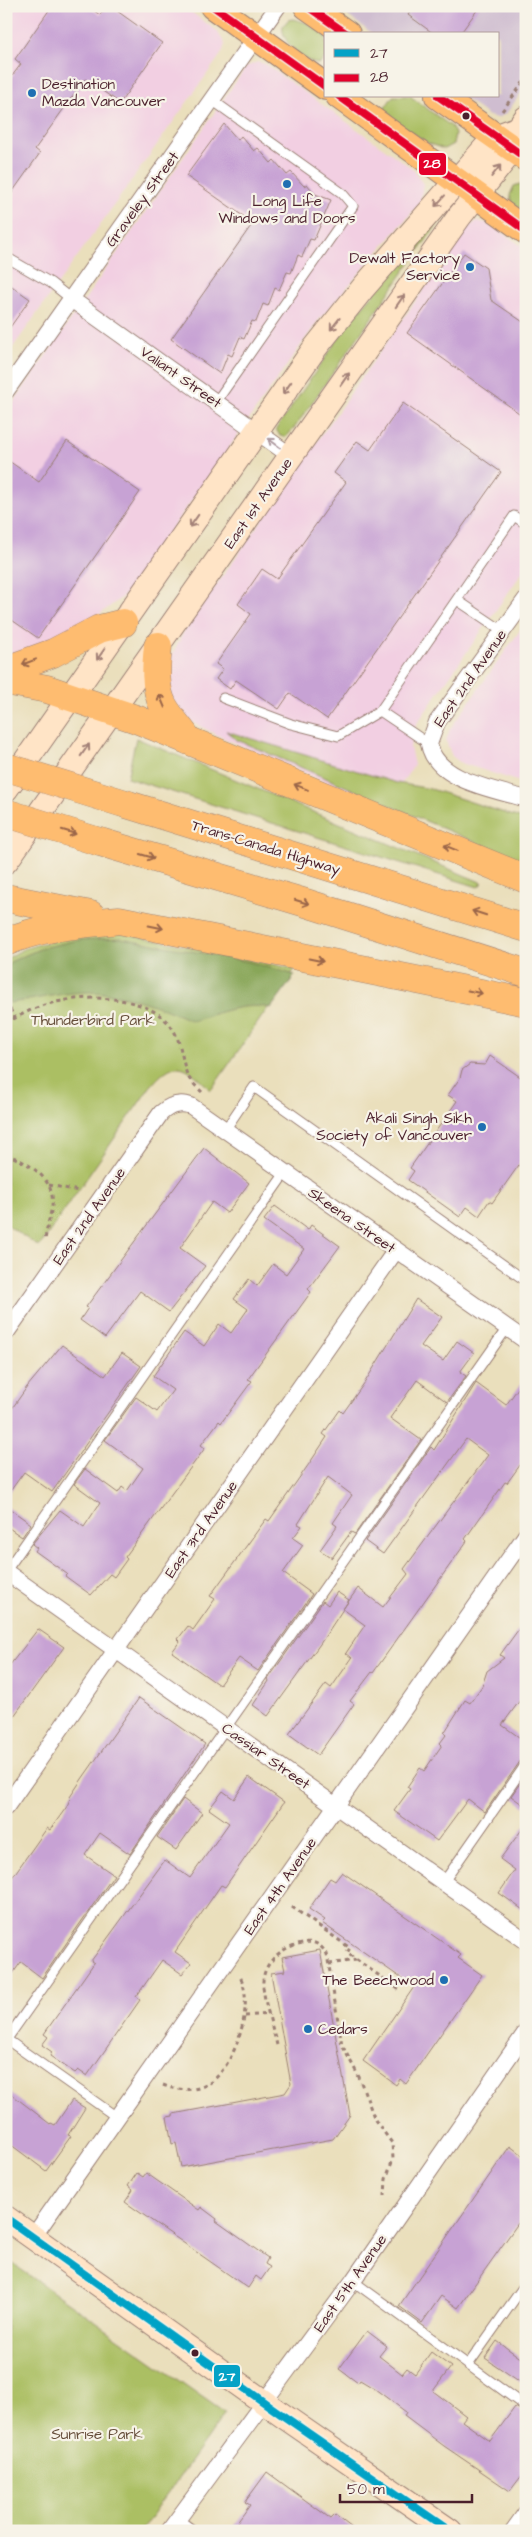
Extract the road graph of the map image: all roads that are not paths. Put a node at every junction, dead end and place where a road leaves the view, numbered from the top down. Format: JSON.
{"nodes":[{"id":1,"x":214,"y":6,"type":"edge"},
{"id":2,"x":278,"y":6,"type":"edge"},
{"id":3,"x":307,"y":6,"type":"edge"},
{"id":4,"x":344,"y":32,"type":"edge"},
{"id":5,"x":256,"y":37,"type":"junction"},
{"id":6,"x":324,"y":86,"type":"edge"},
{"id":7,"x":342,"y":98,"type":"edge"},
{"id":8,"x":442,"y":98,"type":"edge"},
{"id":9,"x":212,"y":100,"type":"junction"},
{"id":10,"x":513,"y":134,"type":"edge"},
{"id":11,"x":468,"y":188,"type":"junction"},
{"id":12,"x":526,"y":230,"type":"edge"},
{"id":13,"x":6,"y":257,"type":"edge"},
{"id":14,"x":71,"y":299,"type":"junction"},
{"id":15,"x":6,"y":391,"type":"edge"},
{"id":16,"x":216,"y":402,"type":"junction"},
{"id":17,"x":258,"y":431,"type":"junction"},
{"id":18,"x":291,"y":456,"type":"junction"},
{"id":19,"x":526,"y":524,"type":"edge"},
{"id":20,"x":526,"y":598,"type":"edge"},
{"id":21,"x":457,"y":600,"type":"junction"},
{"id":22,"x":123,"y":623,"type":"junction"},
{"id":23,"x":503,"y":631,"type":"junction"},
{"id":24,"x":158,"y":646,"type":"junction"},
{"id":25,"x":6,"y":670,"type":"edge"},
{"id":26,"x":6,"y":681,"type":"edge"},
{"id":27,"x":71,"y":697,"type":"junction"},
{"id":28,"x":223,"y":698,"type":"dead end"},
{"id":29,"x":380,"y":710,"type":"junction"},
{"id":30,"x":112,"y":711,"type":"junction"},
{"id":31,"x":189,"y":741,"type":"junction"},
{"id":32,"x":429,"y":744,"type":"junction"},
{"id":33,"x":6,"y":767,"type":"edge"},
{"id":34,"x":6,"y":789,"type":"edge"},
{"id":35,"x":526,"y":799,"type":"edge"},
{"id":36,"x":6,"y":812,"type":"edge"},
{"id":37,"x":6,"y":861,"type":"edge"},
{"id":38,"x":526,"y":879,"type":"edge"},
{"id":39,"x":6,"y":898,"type":"edge"},
{"id":40,"x":119,"y":920,"type":"junction"},
{"id":41,"x":526,"y":928,"type":"edge"},
{"id":42,"x":6,"y":942,"type":"edge"},
{"id":43,"x":526,"y":972,"type":"edge"},
{"id":44,"x":526,"y":1002,"type":"edge"},
{"id":45,"x":176,"y":1104,"type":"joint"},
{"id":46,"x":225,"y":1130,"type":"junction"},
{"id":47,"x":285,"y":1174,"type":"junction"},
{"id":48,"x":396,"y":1250,"type":"junction"},
{"id":49,"x":526,"y":1281,"type":"edge"},
{"id":50,"x":507,"y":1328,"type":"junction"},
{"id":51,"x":6,"y":1333,"type":"edge"},
{"id":52,"x":526,"y":1341,"type":"edge"},
{"id":53,"x":526,"y":1536,"type":"edge"},
{"id":54,"x":6,"y":1572,"type":"edge"},
{"id":55,"x":117,"y":1650,"type":"junction"},
{"id":56,"x":225,"y":1728,"type":"junction"},
{"id":57,"x":526,"y":1764,"type":"edge"},
{"id":58,"x":336,"y":1806,"type":"junction"},
{"id":59,"x":6,"y":1807,"type":"edge"},
{"id":60,"x":443,"y":1883,"type":"junction"},
{"id":61,"x":526,"y":1941,"type":"edge"},
{"id":62,"x":526,"y":2032,"type":"edge"},
{"id":63,"x":6,"y":2039,"type":"edge"},
{"id":64,"x":118,"y":2118,"type":"junction"},
{"id":65,"x":6,"y":2218,"type":"edge"},
{"id":66,"x":33,"y":2237,"type":"junction"},
{"id":67,"x":353,"y":2281,"type":"junction"},
{"id":68,"x":526,"y":2283,"type":"edge"},
{"id":69,"x":468,"y":2365,"type":"junction"},
{"id":70,"x":264,"y":2402,"type":"junction"},
{"id":71,"x":526,"y":2407,"type":"edge"},
{"id":72,"x":526,"y":2513,"type":"edge"},
{"id":73,"x":174,"y":2525,"type":"edge"},
{"id":74,"x":194,"y":2531,"type":"edge"},
{"id":75,"x":450,"y":2531,"type":"edge"},
{"id":76,"x":513,"y":2531,"type":"edge"}],
"edges":[{"from":1,"to":5,"type":"main road"},
{"from":2,"to":5,"type":"street","name":"Graveley Street"},
{"from":3,"to":4,"type":"main road"},
{"from":5,"to":6,"type":"main road"},
{"from":5,"to":9,"type":"street","name":"Graveley Street"},
{"from":7,"to":11,"type":"main road"},
{"from":8,"to":10,"type":"main road"},
{"from":9,"to":14,"type":"street","name":"Graveley Street"},
{"from":9,"to":16,"type":"lane"},
{"from":10,"to":11,"type":"main road","name":"East 1st Avenue"},
{"from":11,"to":12,"type":"main road"},
{"from":11,"to":17,"type":"main road","name":"East 1st Avenue","one_way":true},
{"from":18,"to":11,"type":"main road","name":"East 1st Avenue","one_way":true},
{"from":13,"to":14,"type":"lane"},
{"from":14,"to":15,"type":"street","name":"Graveley Street"},
{"from":14,"to":16,"type":"street","name":"Valiant Street"},
{"from":16,"to":17,"type":"street","name":"Valiant Street"},
{"from":18,"to":17,"type":"street","name":"Valiant Street","one_way":true},
{"from":17,"to":22,"type":"main road","name":"East 1st Avenue","one_way":true},
{"from":18,"to":24,"type":"main road","name":"East 1st Avenue"},
{"from":19,"to":21,"type":"lane"},
{"from":20,"to":23,"type":"street","name":"East 2nd Avenue"},
{"from":21,"to":23,"type":"lane"},
{"from":21,"to":29,"type":"lane"},
{"from":22,"to":25,"type":"highway","one_way":true},
{"from":22,"to":27,"type":"main road","name":"East 1st Avenue","one_way":true},
{"from":23,"to":32,"type":"street","name":"East 2nd Avenue"},
{"from":24,"to":30,"type":"main road","name":"East 1st Avenue"},
{"from":31,"to":24,"type":"highway","one_way":true},
{"from":26,"to":27,"type":"highway"},
{"from":27,"to":30,"type":"highway"},
{"from":27,"to":34,"type":"main road","name":"East 1st Avenue"},
{"from":28,"to":29,"type":"lane"},
{"from":29,"to":32,"type":"lane"},
{"from":30,"to":31,"type":"highway"},
{"from":37,"to":30,"type":"main road","name":"East 1st Avenue","one_way":true},
{"from":38,"to":31,"type":"highway","one_way":true},
{"from":32,"to":35,"type":"street","name":"East 2nd Avenue"},
{"from":41,"to":33,"type":"highway","name":"Trans-Canada Highway","one_way":true,"bridge":true},
{"from":36,"to":43,"type":"highway","one_way":true,"bridge":true},
{"from":39,"to":40,"type":"highway"},
{"from":40,"to":42,"type":"highway"},
{"from":40,"to":44,"type":"highway","one_way":true},
{"from":45,"to":46,"type":"street","name":"Skeena Street"},
{"from":45,"to":51,"type":"street","name":"East 2nd Avenue"},
{"from":46,"to":47,"type":"street","name":"Skeena Street"},
{"from":46,"to":49,"type":"lane"},
{"from":47,"to":48,"type":"street","name":"Skeena Street"},
{"from":47,"to":54,"type":"lane"},
{"from":48,"to":50,"type":"street","name":"Skeena Street"},
{"from":48,"to":55,"type":"street","name":"East 3rd Avenue"},
{"from":50,"to":52,"type":"street","name":"Skeena Street"},
{"from":50,"to":56,"type":"lane"},
{"from":53,"to":58,"type":"street","name":"East 4th Avenue"},
{"from":54,"to":55,"type":"street","name":"Cassiar Street"},
{"from":55,"to":56,"type":"street","name":"Cassiar Street"},
{"from":55,"to":59,"type":"street","name":"East 3rd Avenue"},
{"from":56,"to":58,"type":"street","name":"Cassiar Street"},
{"from":56,"to":63,"type":"lane"},
{"from":57,"to":60,"type":"lane"},
{"from":58,"to":60,"type":"street","name":"Cassiar Street"},
{"from":58,"to":64,"type":"street","name":"East 4th Avenue"},
{"from":60,"to":61,"type":"street","name":"Cassiar Street"},
{"from":62,"to":67,"type":"street","name":"East 5th Avenue"},
{"from":63,"to":64,"type":"lane"},
{"from":64,"to":66,"type":"street","name":"East 4th Avenue"},
{"from":65,"to":66,"type":"main road"},
{"from":66,"to":70,"type":"main road"},
{"from":67,"to":69,"type":"lane"},
{"from":67,"to":70,"type":"street","name":"East 5th Avenue"},
{"from":68,"to":69,"type":"lane"},
{"from":69,"to":71,"type":"lane"},
{"from":70,"to":73,"type":"street","name":"East 5th Avenue"},
{"from":70,"to":75,"type":"main road"},
{"from":72,"to":76,"type":"street"},
{"from":73,"to":74,"type":"lane"}]}
